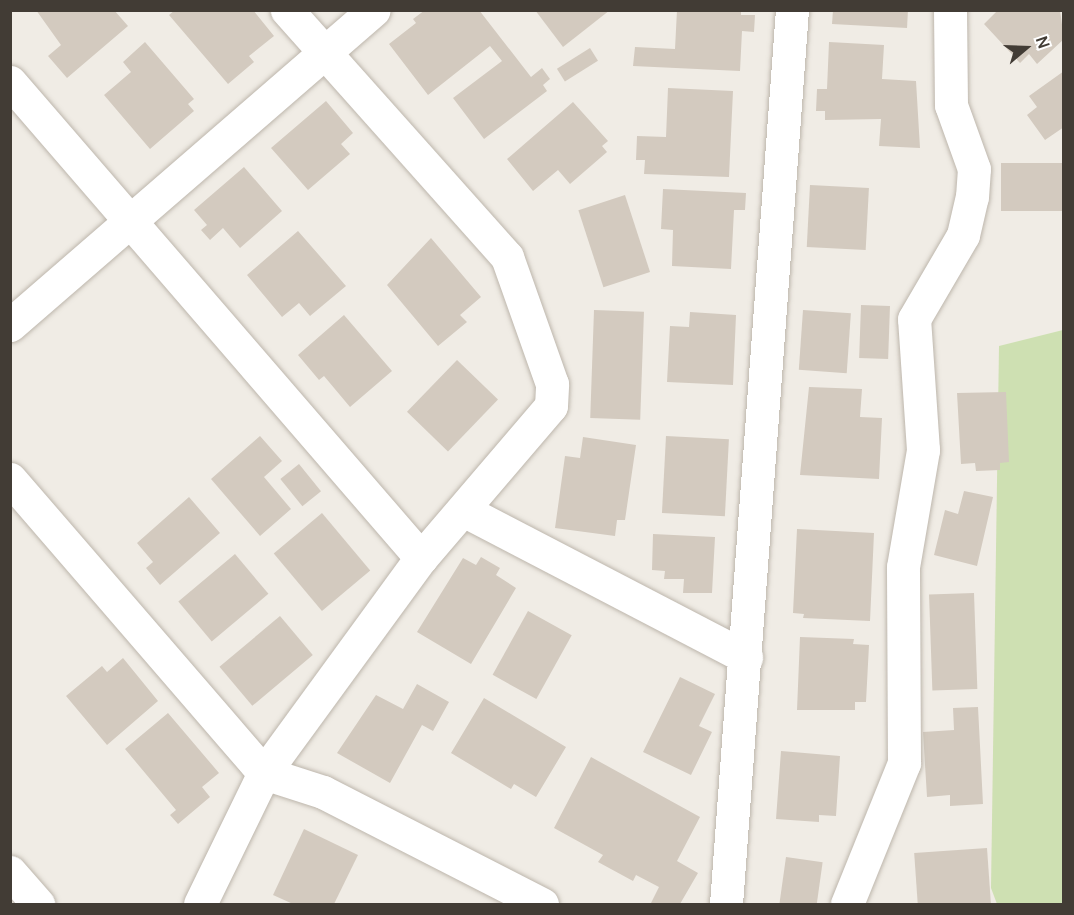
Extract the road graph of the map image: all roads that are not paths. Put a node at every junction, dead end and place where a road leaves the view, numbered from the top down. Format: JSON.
{"nodes":[{"id":1,"x":287,"y":10,"type":"edge"},
{"id":2,"x":374,"y":10,"type":"edge"},
{"id":3,"x":792,"y":10,"type":"edge"},
{"id":4,"x":950,"y":10,"type":"edge"},
{"id":5,"x":324,"y":53,"type":"junction"},
{"id":6,"x":10,"y":82,"type":"edge"},
{"id":7,"x":130,"y":222,"type":"junction"},
{"id":8,"x":10,"y":325,"type":"edge"},
{"id":9,"x":10,"y":479,"type":"edge"},
{"id":10,"x":465,"y":512,"type":"junction"},
{"id":11,"x":421,"y":558,"type":"junction"},
{"id":12,"x":746,"y":657,"type":"junction"},
{"id":13,"x":264,"y":773,"type":"junction"},
{"id":14,"x":10,"y":872,"type":"edge"},
{"id":15,"x":38,"y":904,"type":"edge"},
{"id":16,"x":200,"y":904,"type":"edge"},
{"id":17,"x":542,"y":904,"type":"edge"},
{"id":18,"x":726,"y":904,"type":"edge"},
{"id":19,"x":847,"y":904,"type":"edge"}],
"edges":[{"from":1,"to":5,"type":"street"},
{"from":2,"to":5,"type":"street"},
{"from":3,"to":12,"type":"street"},
{"from":4,"to":19,"type":"street"},
{"from":5,"to":7,"type":"street"},
{"from":5,"to":10,"type":"street"},
{"from":6,"to":7,"type":"street"},
{"from":7,"to":8,"type":"street"},
{"from":7,"to":11,"type":"street"},
{"from":9,"to":13,"type":"street"},
{"from":10,"to":11,"type":"street"},
{"from":10,"to":12,"type":"street"},
{"from":11,"to":13,"type":"street"},
{"from":12,"to":18,"type":"street"},
{"from":13,"to":16,"type":"street"},
{"from":13,"to":17,"type":"street"},
{"from":14,"to":15,"type":"street"}]}
